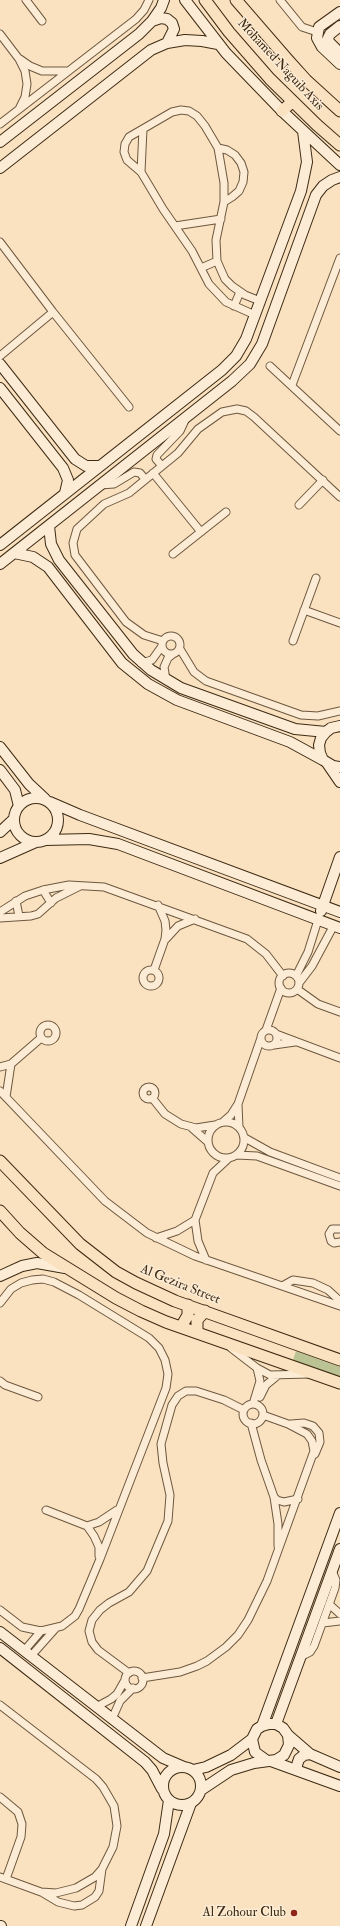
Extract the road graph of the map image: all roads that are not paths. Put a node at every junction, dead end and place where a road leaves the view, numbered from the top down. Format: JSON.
{"nodes":[{"id":1,"x":26,"y":0,"type":"edge"},
{"id":2,"x":149,"y":0,"type":"edge"},
{"id":3,"x":164,"y":0,"type":"edge"},
{"id":4,"x":185,"y":0,"type":"edge"},
{"id":5,"x":205,"y":0,"type":"edge"},
{"id":6,"x":236,"y":0,"type":"edge"},
{"id":7,"x":280,"y":0,"type":"edge"},
{"id":8,"x":340,"y":12,"type":"edge"},
{"id":9,"x":42,"y":21,"type":"dead end"},
{"id":10,"x":152,"y":21,"type":"junction"},
{"id":11,"x":340,"y":26,"type":"edge"},
{"id":12,"x":317,"y":32,"type":"junction"},
{"id":13,"x":0,"y":34,"type":"edge"},
{"id":14,"x":167,"y":43,"type":"junction"},
{"id":15,"x":218,"y":44,"type":"junction"},
{"id":16,"x":340,"y":53,"type":"edge"},
{"id":17,"x":19,"y":59,"type":"junction"},
{"id":18,"x":340,"y":64,"type":"edge"},
{"id":19,"x":68,"y":71,"type":"junction"},
{"id":20,"x":292,"y":102,"type":"junction"},
{"id":21,"x":19,"y":109,"type":"junction"},
{"id":22,"x":282,"y":111,"type":"junction"},
{"id":23,"x":340,"y":111,"type":"edge"},
{"id":24,"x":0,"y":124,"type":"edge"},
{"id":25,"x":143,"y":129,"type":"junction"},
{"id":26,"x":303,"y":132,"type":"junction"},
{"id":27,"x":0,"y":142,"type":"edge"},
{"id":28,"x":340,"y":144,"type":"edge"},
{"id":29,"x":218,"y":148,"type":"junction"},
{"id":30,"x":340,"y":165,"type":"edge"},
{"id":31,"x":0,"y":168,"type":"edge"},
{"id":32,"x":141,"y":172,"type":"junction"},
{"id":33,"x":340,"y":177,"type":"edge"},
{"id":34,"x":224,"y":202,"type":"junction"},
{"id":35,"x":221,"y":219,"type":"junction"},
{"id":36,"x":175,"y":226,"type":"junction"},
{"id":37,"x":0,"y":242,"type":"edge"},
{"id":38,"x":340,"y":258,"type":"edge"},
{"id":39,"x":217,"y":261,"type":"junction"},
{"id":40,"x":201,"y":268,"type":"junction"},
{"id":41,"x":240,"y":292,"type":"junction"},
{"id":42,"x":260,"y":301,"type":"junction"},
{"id":43,"x":234,"y":306,"type":"junction"},
{"id":44,"x":53,"y":312,"type":"junction"},
{"id":45,"x":255,"y":315,"type":"junction"},
{"id":46,"x":0,"y":356,"type":"edge"},
{"id":47,"x":0,"y":364,"type":"edge"},
{"id":48,"x":270,"y":366,"type":"dead end"},
{"id":49,"x":292,"y":385,"type":"junction"},
{"id":50,"x":0,"y":388,"type":"edge"},
{"id":51,"x":128,"y":407,"type":"dead end"},
{"id":52,"x":186,"y":417,"type":"junction"},
{"id":53,"x":340,"y":431,"type":"edge"},
{"id":54,"x":100,"y":466,"type":"junction"},
{"id":55,"x":162,"y":466,"type":"junction"},
{"id":56,"x":153,"y":473,"type":"junction"},
{"id":57,"x":145,"y":479,"type":"junction"},
{"id":58,"x":322,"y":480,"type":"junction"},
{"id":59,"x":100,"y":485,"type":"junction"},
{"id":60,"x":65,"y":493,"type":"junction"},
{"id":61,"x":340,"y":496,"type":"edge"},
{"id":62,"x":300,"y":505,"type":"dead end"},
{"id":63,"x":226,"y":512,"type":"dead end"},
{"id":64,"x":49,"y":526,"type":"junction"},
{"id":65,"x":201,"y":532,"type":"junction"},
{"id":66,"x":0,"y":545,"type":"edge"},
{"id":67,"x":14,"y":553,"type":"junction"},
{"id":68,"x":173,"y":554,"type":"dead end"},
{"id":69,"x":0,"y":564,"type":"edge"},
{"id":70,"x":316,"y":578,"type":"dead end"},
{"id":71,"x":304,"y":610,"type":"junction"},
{"id":72,"x":340,"y":623,"type":"edge"},
{"id":73,"x":293,"y":641,"type":"dead end"},
{"id":74,"x":163,"y":644,"type":"junction"},
{"id":75,"x":180,"y":649,"type":"junction"},
{"id":76,"x":173,"y":654,"type":"junction"},
{"id":77,"x":141,"y":663,"type":"junction"},
{"id":78,"x":166,"y":680,"type":"junction"},
{"id":79,"x":340,"y":711,"type":"edge"},
{"id":80,"x":340,"y":726,"type":"edge"},
{"id":81,"x":326,"y":732,"type":"junction"},
{"id":82,"x":0,"y":748,"type":"edge"},
{"id":83,"x":325,"y":762,"type":"junction"},
{"id":84,"x":340,"y":767,"type":"edge"},
{"id":85,"x":0,"y":770,"type":"edge"},
{"id":86,"x":340,"y":782,"type":"edge"},
{"id":87,"x":47,"y":800,"type":"junction"},
{"id":88,"x":18,"y":806,"type":"junction"},
{"id":89,"x":14,"y":819,"type":"junction"},
{"id":90,"x":0,"y":832,"type":"edge"},
{"id":91,"x":41,"y":841,"type":"junction"},
{"id":92,"x":340,"y":857,"type":"edge"},
{"id":93,"x":0,"y":858,"type":"edge"},
{"id":94,"x":82,"y":885,"type":"junction"},
{"id":95,"x":43,"y":890,"type":"junction"},
{"id":96,"x":16,"y":901,"type":"junction"},
{"id":97,"x":51,"y":903,"type":"junction"},
{"id":98,"x":158,"y":905,"type":"junction"},
{"id":99,"x":323,"y":906,"type":"junction"},
{"id":100,"x":340,"y":910,"type":"edge"},
{"id":101,"x":0,"y":912,"type":"edge"},
{"id":102,"x":18,"y":916,"type":"junction"},
{"id":103,"x":0,"y":918,"type":"edge"},
{"id":104,"x":196,"y":919,"type":"junction"},
{"id":105,"x":318,"y":920,"type":"junction"},
{"id":106,"x":165,"y":921,"type":"junction"},
{"id":107,"x":178,"y":926,"type":"junction"},
{"id":108,"x":337,"y":926,"type":"edge"},
{"id":109,"x":165,"y":940,"type":"junction"},
{"id":110,"x":154,"y":970,"type":"dead end"},
{"id":111,"x":283,"y":976,"type":"junction"},
{"id":112,"x":296,"y":976,"type":"junction"},
{"id":113,"x":298,"y":986,"type":"junction"},
{"id":114,"x":281,"y":988,"type":"junction"},
{"id":115,"x":340,"y":1012,"type":"edge"},
{"id":116,"x":266,"y":1030,"type":"junction"},
{"id":117,"x":276,"y":1034,"type":"junction"},
{"id":118,"x":41,"y":1038,"type":"dead end"},
{"id":119,"x":260,"y":1038,"type":"junction"},
{"id":120,"x":297,"y":1042,"type":"junction"},
{"id":121,"x":272,"y":1045,"type":"junction"},
{"id":122,"x":340,"y":1058,"type":"edge"},
{"id":123,"x":254,"y":1059,"type":"junction"},
{"id":124,"x":11,"y":1064,"type":"junction"},
{"id":125,"x":0,"y":1067,"type":"edge"},
{"id":126,"x":0,"y":1091,"type":"edge"},
{"id":127,"x":6,"y":1097,"type":"junction"},
{"id":128,"x":153,"y":1099,"type":"dead end"},
{"id":129,"x":238,"y":1104,"type":"junction"},
{"id":130,"x":223,"y":1122,"type":"junction"},
{"id":131,"x":215,"y":1125,"type":"junction"},
{"id":132,"x":190,"y":1127,"type":"junction"},
{"id":133,"x":239,"y":1127,"type":"junction"},
{"id":134,"x":245,"y":1138,"type":"junction"},
{"id":135,"x":208,"y":1142,"type":"junction"},
{"id":136,"x":214,"y":1154,"type":"junction"},
{"id":137,"x":237,"y":1155,"type":"junction"},
{"id":138,"x":228,"y":1159,"type":"junction"},
{"id":139,"x":0,"y":1161,"type":"edge"},
{"id":140,"x":213,"y":1173,"type":"junction"},
{"id":141,"x":340,"y":1178,"type":"edge"},
{"id":142,"x":340,"y":1186,"type":"edge"},
{"id":143,"x":0,"y":1211,"type":"edge"},
{"id":144,"x":195,"y":1220,"type":"junction"},
{"id":145,"x":340,"y":1228,"type":"edge"},
{"id":146,"x":156,"y":1238,"type":"junction"},
{"id":147,"x":340,"y":1242,"type":"edge"},
{"id":148,"x":206,"y":1260,"type":"junction"},
{"id":149,"x":69,"y":1269,"type":"junction"},
{"id":150,"x":0,"y":1276,"type":"edge"},
{"id":151,"x":284,"y":1285,"type":"junction"},
{"id":152,"x":340,"y":1301,"type":"edge"},
{"id":153,"x":0,"y":1303,"type":"edge"},
{"id":154,"x":188,"y":1305,"type":"junction"},
{"id":155,"x":340,"y":1306,"type":"edge"},
{"id":156,"x":205,"y":1311,"type":"junction"},
{"id":157,"x":181,"y":1327,"type":"junction"},
{"id":158,"x":197,"y":1332,"type":"junction"},
{"id":159,"x":219,"y":1340,"type":"junction"},
{"id":160,"x":340,"y":1360,"type":"edge"},
{"id":161,"x":257,"y":1368,"type":"junction"},
{"id":162,"x":314,"y":1374,"type":"junction"},
{"id":163,"x":277,"y":1376,"type":"junction"},
{"id":164,"x":340,"y":1383,"type":"edge"},
{"id":165,"x":2,"y":1384,"type":"edge"},
{"id":166,"x":38,"y":1397,"type":"dead end"},
{"id":167,"x":255,"y":1404,"type":"junction"},
{"id":168,"x":244,"y":1410,"type":"junction"},
{"id":169,"x":263,"y":1415,"type":"junction"},
{"id":170,"x":251,"y":1423,"type":"junction"},
{"id":171,"x":274,"y":1497,"type":"junction"},
{"id":172,"x":298,"y":1500,"type":"junction"},
{"id":173,"x":119,"y":1508,"type":"junction"},
{"id":174,"x":46,"y":1510,"type":"dead end"},
{"id":175,"x":340,"y":1513,"type":"edge"},
{"id":176,"x":87,"y":1526,"type":"junction"},
{"id":177,"x":340,"y":1549,"type":"edge"},
{"id":178,"x":278,"y":1552,"type":"junction"},
{"id":179,"x":100,"y":1559,"type":"junction"},
{"id":180,"x":332,"y":1570,"type":"junction"},
{"id":181,"x":329,"y":1604,"type":"junction"},
{"id":182,"x":0,"y":1610,"type":"edge"},
{"id":183,"x":340,"y":1614,"type":"edge"},
{"id":184,"x":340,"y":1620,"type":"edge"},
{"id":185,"x":323,"y":1623,"type":"junction"},
{"id":186,"x":54,"y":1629,"type":"junction"},
{"id":187,"x":41,"y":1631,"type":"junction"},
{"id":188,"x":0,"y":1632,"type":"edge"},
{"id":189,"x":0,"y":1648,"type":"edge"},
{"id":190,"x":28,"y":1653,"type":"junction"},
{"id":191,"x":302,"y":1656,"type":"junction"},
{"id":192,"x":127,"y":1676,"type":"junction"},
{"id":193,"x":142,"y":1678,"type":"junction"},
{"id":194,"x":133,"y":1688,"type":"junction"},
{"id":195,"x":0,"y":1705,"type":"edge"},
{"id":196,"x":96,"y":1707,"type":"junction"},
{"id":197,"x":269,"y":1707,"type":"junction"},
{"id":198,"x":281,"y":1712,"type":"junction"},
{"id":199,"x":112,"y":1719,"type":"junction"},
{"id":200,"x":276,"y":1724,"type":"junction"},
{"id":201,"x":262,"y":1726,"type":"junction"},
{"id":202,"x":288,"y":1735,"type":"junction"},
{"id":203,"x":252,"y":1739,"type":"junction"},
{"id":204,"x":310,"y":1754,"type":"junction"},
{"id":205,"x":160,"y":1756,"type":"junction"},
{"id":206,"x":268,"y":1761,"type":"junction"},
{"id":207,"x":340,"y":1767,"type":"edge"},
{"id":208,"x":150,"y":1768,"type":"junction"},
{"id":209,"x":188,"y":1768,"type":"junction"},
{"id":210,"x":297,"y":1770,"type":"junction"},
{"id":211,"x":340,"y":1786,"type":"edge"},
{"id":212,"x":162,"y":1789,"type":"junction"},
{"id":213,"x":201,"y":1790,"type":"junction"},
{"id":214,"x":0,"y":1797,"type":"edge"},
{"id":215,"x":168,"y":1800,"type":"junction"},
{"id":216,"x":191,"y":1803,"type":"junction"},
{"id":217,"x":166,"y":1823,"type":"junction"},
{"id":218,"x":183,"y":1826,"type":"junction"},
{"id":219,"x":102,"y":1869,"type":"junction"},
{"id":220,"x":3,"y":1878,"type":"edge"},
{"id":221,"x":41,"y":1892,"type":"junction"},
{"id":222,"x":131,"y":1926,"type":"edge"},
{"id":223,"x":146,"y":1926,"type":"edge"}],
"edges":[{"from":1,"to":9,"type":"street"},
{"from":2,"to":19,"type":"street"},
{"from":3,"to":10,"type":"street"},
{"from":4,"to":15,"type":"street"},
{"from":5,"to":20,"type":"main road","name":"Mohamed Naguib Axis"},
{"from":6,"to":23,"type":"main road","name":"Mohamed Naguib Axis"},
{"from":7,"to":12,"type":"street"},
{"from":8,"to":12,"type":"street"},
{"from":10,"to":14,"type":"street"},
{"from":10,"to":27,"type":"street"},
{"from":11,"to":16,"type":"street"},
{"from":12,"to":18,"type":"street"},
{"from":13,"to":17,"type":"street"},
{"from":14,"to":15,"type":"street"},
{"from":14,"to":31,"type":"street"},
{"from":15,"to":22,"type":"street"},
{"from":17,"to":19,"type":"street"},
{"from":17,"to":21,"type":"street"},
{"from":19,"to":21,"type":"street"},
{"from":20,"to":22,"type":"main road"},
{"from":20,"to":28,"type":"main road","name":"Mohamed Naguib Axis"},
{"from":21,"to":24,"type":"street"},
{"from":22,"to":26,"type":"street"},
{"from":25,"to":29,"type":"street"},
{"from":25,"to":32,"type":"street"},
{"from":25,"to":32,"type":"street"},
{"from":26,"to":30,"type":"street"},
{"from":26,"to":42,"type":"street"},
{"from":29,"to":34,"type":"street"},
{"from":29,"to":34,"type":"street"},
{"from":32,"to":36,"type":"street"},
{"from":33,"to":52,"type":"street"},
{"from":34,"to":35,"type":"street"},
{"from":35,"to":36,"type":"street"},
{"from":35,"to":39,"type":"street"},
{"from":36,"to":40,"type":"street"},
{"from":37,"to":44,"type":"street"},
{"from":38,"to":49,"type":"street"},
{"from":39,"to":40,"type":"street"},
{"from":39,"to":41,"type":"street"},
{"from":40,"to":43,"type":"street"},
{"from":41,"to":42,"type":"street"},
{"from":41,"to":43,"type":"street"},
{"from":42,"to":45,"type":"street"},
{"from":43,"to":45,"type":"street"},
{"from":44,"to":46,"type":"street"},
{"from":44,"to":51,"type":"street"},
{"from":45,"to":54,"type":"street"},
{"from":47,"to":54,"type":"street"},
{"from":48,"to":49,"type":"street"},
{"from":49,"to":53,"type":"street"},
{"from":50,"to":60,"type":"street"},
{"from":52,"to":55,"type":"street"},
{"from":52,"to":59,"type":"street"},
{"from":54,"to":60,"type":"street"},
{"from":55,"to":56,"type":"street"},
{"from":55,"to":58,"type":"street"},
{"from":56,"to":57,"type":"street"},
{"from":56,"to":65,"type":"street"},
{"from":57,"to":59,"type":"street"},
{"from":57,"to":74,"type":"street"},
{"from":58,"to":61,"type":"street"},
{"from":58,"to":62,"type":"street"},
{"from":59,"to":64,"type":"street"},
{"from":60,"to":66,"type":"street"},
{"from":63,"to":65,"type":"street"},
{"from":64,"to":67,"type":"street"},
{"from":64,"to":77,"type":"street"},
{"from":65,"to":68,"type":"street"},
{"from":67,"to":69,"type":"street"},
{"from":67,"to":83,"type":"street"},
{"from":70,"to":71,"type":"street"},
{"from":71,"to":72,"type":"street"},
{"from":71,"to":73,"type":"street"},
{"from":74,"to":75,"type":"street"},
{"from":74,"to":76,"type":"street"},
{"from":74,"to":77,"type":"street"},
{"from":75,"to":76,"type":"street"},
{"from":75,"to":79,"type":"street"},
{"from":76,"to":78,"type":"street"},
{"from":77,"to":78,"type":"street"},
{"from":78,"to":81,"type":"street"},
{"from":80,"to":81,"type":"street"},
{"from":81,"to":83,"type":"street"},
{"from":82,"to":87,"type":"street"},
{"from":83,"to":84,"type":"street"},
{"from":83,"to":86,"type":"street"},
{"from":85,"to":88,"type":"street"},
{"from":87,"to":88,"type":"street"},
{"from":87,"to":91,"type":"street"},
{"from":87,"to":99,"type":"street"},
{"from":88,"to":89,"type":"street"},
{"from":89,"to":90,"type":"street"},
{"from":89,"to":91,"type":"street"},
{"from":91,"to":93,"type":"street"},
{"from":91,"to":105,"type":"street"},
{"from":92,"to":99,"type":"street"},
{"from":94,"to":95,"type":"street"},
{"from":94,"to":97,"type":"street"},
{"from":94,"to":98,"type":"street"},
{"from":95,"to":96,"type":"street"},
{"from":95,"to":97,"type":"street"},
{"from":96,"to":101,"type":"street"},
{"from":96,"to":102,"type":"street"},
{"from":97,"to":102,"type":"street"},
{"from":98,"to":104,"type":"street"},
{"from":98,"to":106,"type":"street"},
{"from":99,"to":100,"type":"street"},
{"from":99,"to":105,"type":"street"},
{"from":100,"to":108,"type":"street"},
{"from":102,"to":103,"type":"street"},
{"from":104,"to":107,"type":"street"},
{"from":104,"to":111,"type":"street"},
{"from":105,"to":108,"type":"street"},
{"from":105,"to":112,"type":"street"},
{"from":106,"to":107,"type":"street"},
{"from":106,"to":109,"type":"street"},
{"from":107,"to":109,"type":"street"},
{"from":108,"to":113,"type":"street"},
{"from":109,"to":110,"type":"street"},
{"from":111,"to":112,"type":"street"},
{"from":111,"to":114,"type":"street"},
{"from":112,"to":113,"type":"street"},
{"from":113,"to":114,"type":"street"},
{"from":113,"to":115,"type":"street"},
{"from":114,"to":116,"type":"street"},
{"from":116,"to":117,"type":"street"},
{"from":116,"to":119,"type":"street"},
{"from":117,"to":120,"type":"street"},
{"from":117,"to":121,"type":"street"},
{"from":118,"to":124,"type":"street"},
{"from":119,"to":121,"type":"street"},
{"from":119,"to":123,"type":"street"},
{"from":120,"to":121,"type":"street"},
{"from":120,"to":122,"type":"street"},
{"from":121,"to":123,"type":"street"},
{"from":123,"to":129,"type":"street"},
{"from":124,"to":125,"type":"street"},
{"from":124,"to":127,"type":"street"},
{"from":126,"to":127,"type":"street"},
{"from":127,"to":146,"type":"street"},
{"from":128,"to":132,"type":"street"},
{"from":129,"to":130,"type":"street"},
{"from":129,"to":133,"type":"street"},
{"from":130,"to":131,"type":"street"},
{"from":130,"to":133,"type":"street"},
{"from":131,"to":132,"type":"street"},
{"from":131,"to":135,"type":"street"},
{"from":132,"to":135,"type":"street"},
{"from":133,"to":134,"type":"street"},
{"from":134,"to":137,"type":"street"},
{"from":134,"to":141,"type":"street"},
{"from":135,"to":136,"type":"street"},
{"from":136,"to":138,"type":"street"},
{"from":136,"to":140,"type":"street"},
{"from":137,"to":138,"type":"street"},
{"from":137,"to":142,"type":"street"},
{"from":138,"to":140,"type":"street"},
{"from":139,"to":154,"type":"main road","name":"Al Gezira Street"},
{"from":140,"to":144,"type":"street"},
{"from":143,"to":149,"type":"main road"},
{"from":144,"to":146,"type":"street"},
{"from":144,"to":148,"type":"street"},
{"from":145,"to":147,"type":"street"},
{"from":146,"to":148,"type":"street"},
{"from":148,"to":151,"type":"street"},
{"from":149,"to":150,"type":"street"},
{"from":149,"to":157,"type":"main road"},
{"from":151,"to":152,"type":"street"},
{"from":151,"to":155,"type":"street"},
{"from":153,"to":173,"type":"street"},
{"from":154,"to":156,"type":"main road","name":"Al Gezira Street"},
{"from":154,"to":157,"type":"main road"},
{"from":156,"to":158,"type":"main road"},
{"from":156,"to":160,"type":"main road","name":"Al Gezira Street"},
{"from":157,"to":158,"type":"main road"},
{"from":158,"to":159,"type":"main road"},
{"from":159,"to":161,"type":"street"},
{"from":159,"to":162,"type":"main road"},
{"from":161,"to":163,"type":"street"},
{"from":161,"to":167,"type":"street"},
{"from":162,"to":163,"type":"street"},
{"from":162,"to":164,"type":"main road"},
{"from":163,"to":167,"type":"street"},
{"from":165,"to":166,"type":"street"},
{"from":167,"to":168,"type":"street"},
{"from":167,"to":169,"type":"street"},
{"from":168,"to":170,"type":"street"},
{"from":168,"to":192,"type":"street"},
{"from":169,"to":170,"type":"street"},
{"from":169,"to":172,"type":"street"},
{"from":170,"to":171,"type":"street"},
{"from":171,"to":172,"type":"street"},
{"from":171,"to":178,"type":"street"},
{"from":172,"to":178,"type":"street"},
{"from":173,"to":176,"type":"street"},
{"from":173,"to":179,"type":"street"},
{"from":174,"to":176,"type":"street"},
{"from":175,"to":197,"type":"street"},
{"from":176,"to":179,"type":"street"},
{"from":177,"to":180,"type":"street"},
{"from":178,"to":193,"type":"street"},
{"from":179,"to":186,"type":"street"},
{"from":180,"to":181,"type":"street"},
{"from":180,"to":191,"type":"street"},
{"from":181,"to":183,"type":"street"},
{"from":181,"to":185,"type":"street"},
{"from":182,"to":187,"type":"street"},
{"from":184,"to":185,"type":"street"},
{"from":185,"to":191,"type":"street"},
{"from":186,"to":187,"type":"street"},
{"from":186,"to":190,"type":"street"},
{"from":187,"to":190,"type":"street"},
{"from":188,"to":190,"type":"street"},
{"from":189,"to":208,"type":"street"},
{"from":190,"to":196,"type":"street"},
{"from":191,"to":198,"type":"street"},
{"from":192,"to":193,"type":"street"},
{"from":192,"to":194,"type":"street"},
{"from":192,"to":196,"type":"street"},
{"from":193,"to":194,"type":"street"},
{"from":194,"to":199,"type":"street"},
{"from":195,"to":219,"type":"street"},
{"from":196,"to":199,"type":"street"},
{"from":197,"to":198,"type":"street"},
{"from":197,"to":201,"type":"street"},
{"from":198,"to":200,"type":"street"},
{"from":199,"to":205,"type":"street"},
{"from":200,"to":201,"type":"street"},
{"from":200,"to":202,"type":"street"},
{"from":201,"to":203,"type":"street"},
{"from":202,"to":204,"type":"street"},
{"from":202,"to":206,"type":"street"},
{"from":203,"to":206,"type":"street"},
{"from":203,"to":209,"type":"street"},
{"from":204,"to":207,"type":"street"},
{"from":204,"to":210,"type":"street"},
{"from":205,"to":208,"type":"street"},
{"from":205,"to":209,"type":"street"},
{"from":206,"to":210,"type":"street"},
{"from":206,"to":213,"type":"street"},
{"from":208,"to":212,"type":"street"},
{"from":209,"to":212,"type":"street"},
{"from":209,"to":213,"type":"street"},
{"from":210,"to":211,"type":"street"},
{"from":212,"to":215,"type":"street"},
{"from":213,"to":216,"type":"street"},
{"from":214,"to":220,"type":"street"},
{"from":215,"to":216,"type":"street"},
{"from":215,"to":217,"type":"street"},
{"from":216,"to":218,"type":"street"},
{"from":217,"to":218,"type":"street"},
{"from":217,"to":222,"type":"street"},
{"from":218,"to":223,"type":"street"},
{"from":219,"to":221,"type":"street"},
{"from":219,"to":221,"type":"street"},
{"from":220,"to":221,"type":"street"}]}
